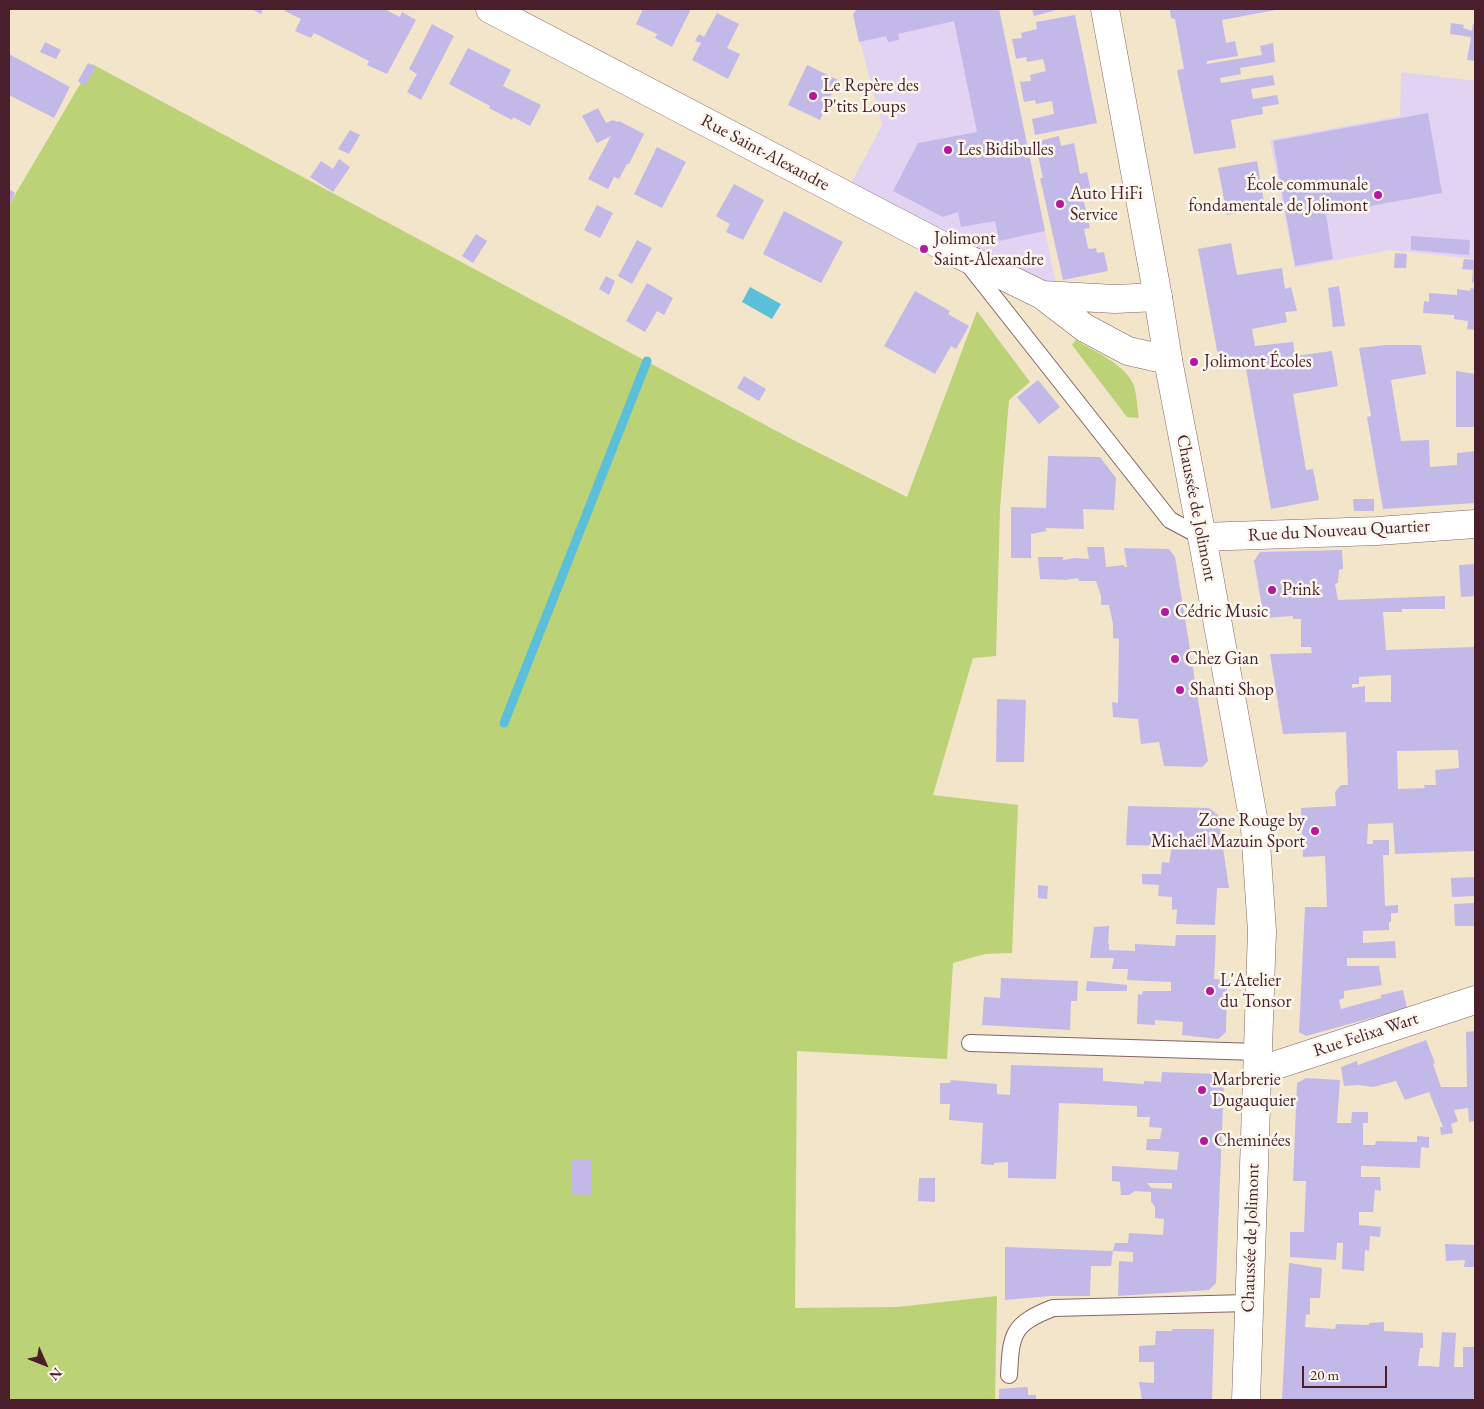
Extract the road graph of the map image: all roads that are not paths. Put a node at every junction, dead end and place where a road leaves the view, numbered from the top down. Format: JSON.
{"nodes":[{"id":1,"x":490,"y":9,"type":"edge"},
{"id":2,"x":1105,"y":9,"type":"edge"},
{"id":3,"x":962,"y":256,"type":"junction"},
{"id":4,"x":1042,"y":294,"type":"junction"},
{"id":5,"x":1158,"y":297,"type":"junction"},
{"id":6,"x":1168,"y":360,"type":"junction"},
{"id":7,"x":1475,"y":524,"type":"edge"},
{"id":8,"x":1202,"y":537,"type":"junction"},
{"id":9,"x":1475,"y":1000,"type":"edge"},
{"id":10,"x":970,"y":1043,"type":"dead end"},
{"id":11,"x":1258,"y":1061,"type":"junction"},
{"id":12,"x":1248,"y":1303,"type":"junction"},
{"id":13,"x":1009,"y":1375,"type":"dead end"},
{"id":14,"x":1246,"y":1400,"type":"edge"}],
"edges":[{"from":1,"to":3,"type":"street","name":"Rue Saint-Alexandre"},
{"from":2,"to":5,"type":"street","name":"Chaussée de Jolimont"},
{"from":3,"to":4,"type":"street","name":"Rue Saint-Alexandre"},
{"from":3,"to":8,"type":"lane"},
{"from":4,"to":5,"type":"street","name":"Rue Saint-Alexandre"},
{"from":4,"to":6,"type":"street","name":"Rue Saint-Alexandre"},
{"from":5,"to":6,"type":"street","name":"Chaussée de Jolimont"},
{"from":6,"to":8,"type":"street","name":"Chaussée de Jolimont"},
{"from":7,"to":8,"type":"street","name":"Rue du Nouveau Quartier"},
{"from":8,"to":11,"type":"street","name":"Chaussée de Jolimont"},
{"from":9,"to":11,"type":"street","name":"Rue Felixa Wart"},
{"from":10,"to":11,"type":"lane"},
{"from":11,"to":12,"type":"street","name":"Chaussée de Jolimont"},
{"from":12,"to":13,"type":"lane"},
{"from":12,"to":14,"type":"street","name":"Chaussée de Jolimont"}]}
